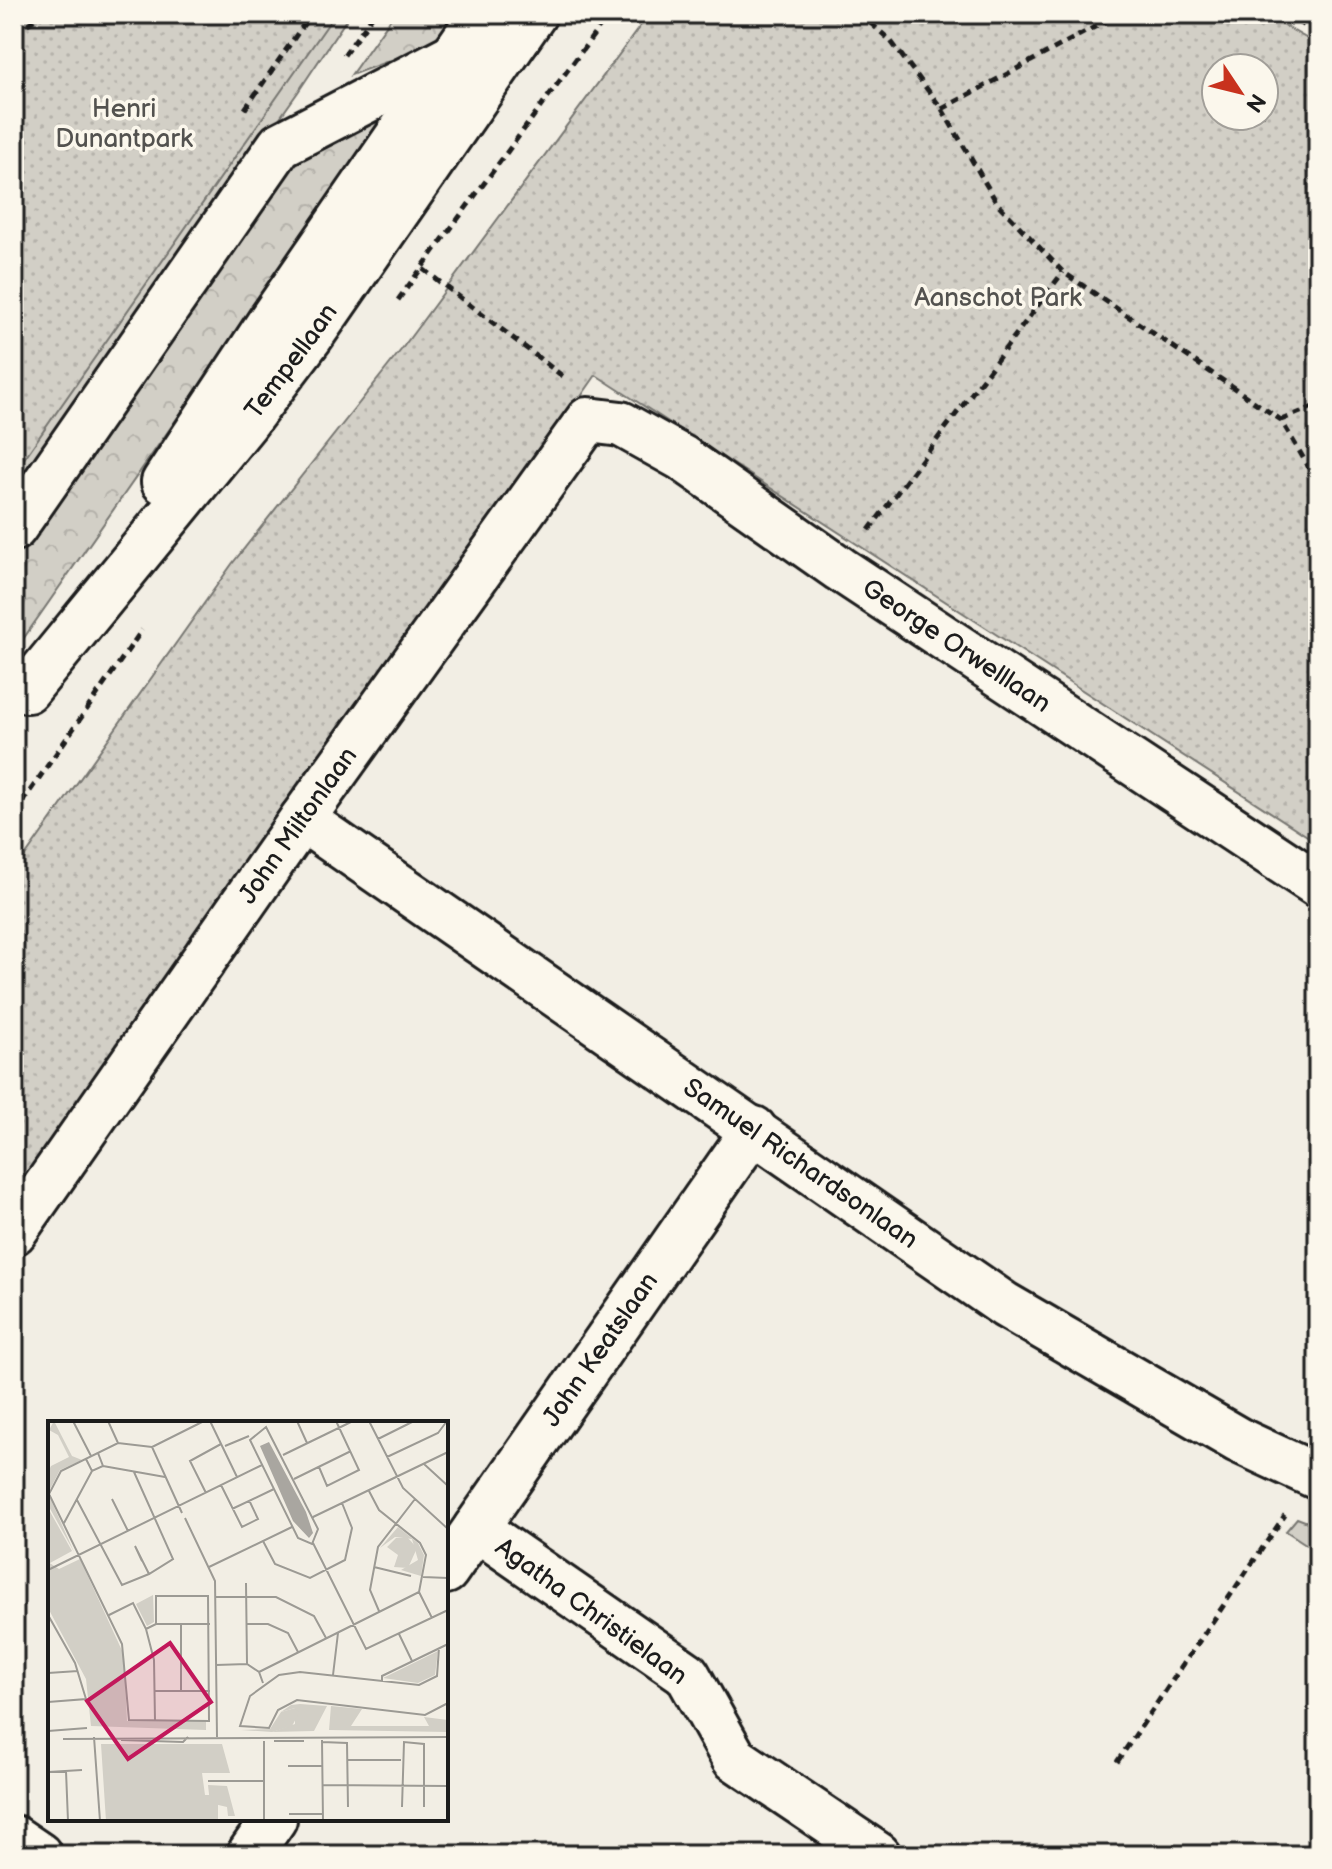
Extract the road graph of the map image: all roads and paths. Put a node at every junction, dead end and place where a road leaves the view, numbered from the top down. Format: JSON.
{"nodes":[{"id":1,"x":44,"y":14,"type":"edge"},
{"id":2,"x":482,"y":14,"type":"edge"},
{"id":3,"x":534,"y":14,"type":"edge"},
{"id":4,"x":860,"y":14,"type":"edge"},
{"id":5,"x":1119,"y":14,"type":"edge"},
{"id":6,"x":1285,"y":14,"type":"edge"},
{"id":7,"x":14,"y":26,"type":"edge"},
{"id":8,"x":1318,"y":34,"type":"edge"},
{"id":9,"x":452,"y":56,"type":"junction"},
{"id":10,"x":942,"y":109,"type":"junction"},
{"id":11,"x":423,"y":269,"type":"dead end"},
{"id":12,"x":1063,"y":272,"type":"junction"},
{"id":13,"x":1318,"y":405,"type":"edge"},
{"id":14,"x":588,"y":420,"type":"junction"},
{"id":15,"x":1281,"y":420,"type":"junction"},
{"id":16,"x":1318,"y":483,"type":"edge"},
{"id":17,"x":14,"y":528,"type":"edge"},
{"id":18,"x":840,"y":569,"type":"junction"},
{"id":19,"x":20,"y":699,"type":"edge"},
{"id":20,"x":302,"y":819,"type":"junction"},
{"id":21,"x":1318,"y":885,"type":"edge"},
{"id":22,"x":754,"y":1129,"type":"junction"},
{"id":23,"x":14,"y":1232,"type":"edge"},
{"id":24,"x":1315,"y":1476,"type":"edge"},
{"id":25,"x":476,"y":1528,"type":"junction"},
{"id":26,"x":448,"y":1568,"type":"edge"},
{"id":27,"x":1117,"y":1762,"type":"dead end"},
{"id":28,"x":273,"y":1821,"type":"edge"},
{"id":29,"x":14,"y":1838,"type":"edge"},
{"id":30,"x":39,"y":1855,"type":"edge"},
{"id":31,"x":249,"y":1855,"type":"edge"},
{"id":32,"x":878,"y":1855,"type":"edge"}],
"edges":[{"from":1,"to":7,"type":"path"},
{"from":2,"to":9,"type":"street","name":"Tempellaan"},
{"from":3,"to":19,"type":"street","name":"Tempellaan"},
{"from":4,"to":10,"type":"path"},
{"from":5,"to":10,"type":"path"},
{"from":6,"to":8,"type":"path"},
{"from":9,"to":17,"type":"street"},
{"from":9,"to":19,"type":"street","name":"Tempellaan"},
{"from":10,"to":12,"type":"path"},
{"from":11,"to":14,"type":"path"},
{"from":12,"to":15,"type":"path"},
{"from":12,"to":18,"type":"path"},
{"from":13,"to":15,"type":"path"},
{"from":14,"to":18,"type":"street","name":"George Orwelllaan"},
{"from":14,"to":20,"type":"street","name":"John Miltonlaan"},
{"from":15,"to":16,"type":"path"},
{"from":18,"to":21,"type":"street","name":"George Orwelllaan"},
{"from":20,"to":22,"type":"street","name":"Samuel Richardsonlaan"},
{"from":20,"to":23,"type":"street","name":"John Miltonlaan"},
{"from":22,"to":24,"type":"street","name":"Samuel Richardsonlaan"},
{"from":22,"to":25,"type":"street","name":"John Keatslaan"},
{"from":24,"to":27,"type":"path"},
{"from":25,"to":26,"type":"street","name":"John Keatslaan"},
{"from":25,"to":32,"type":"street","name":"Agatha Christielaan"},
{"from":28,"to":31,"type":"street"},
{"from":29,"to":30,"type":"street"}]}
